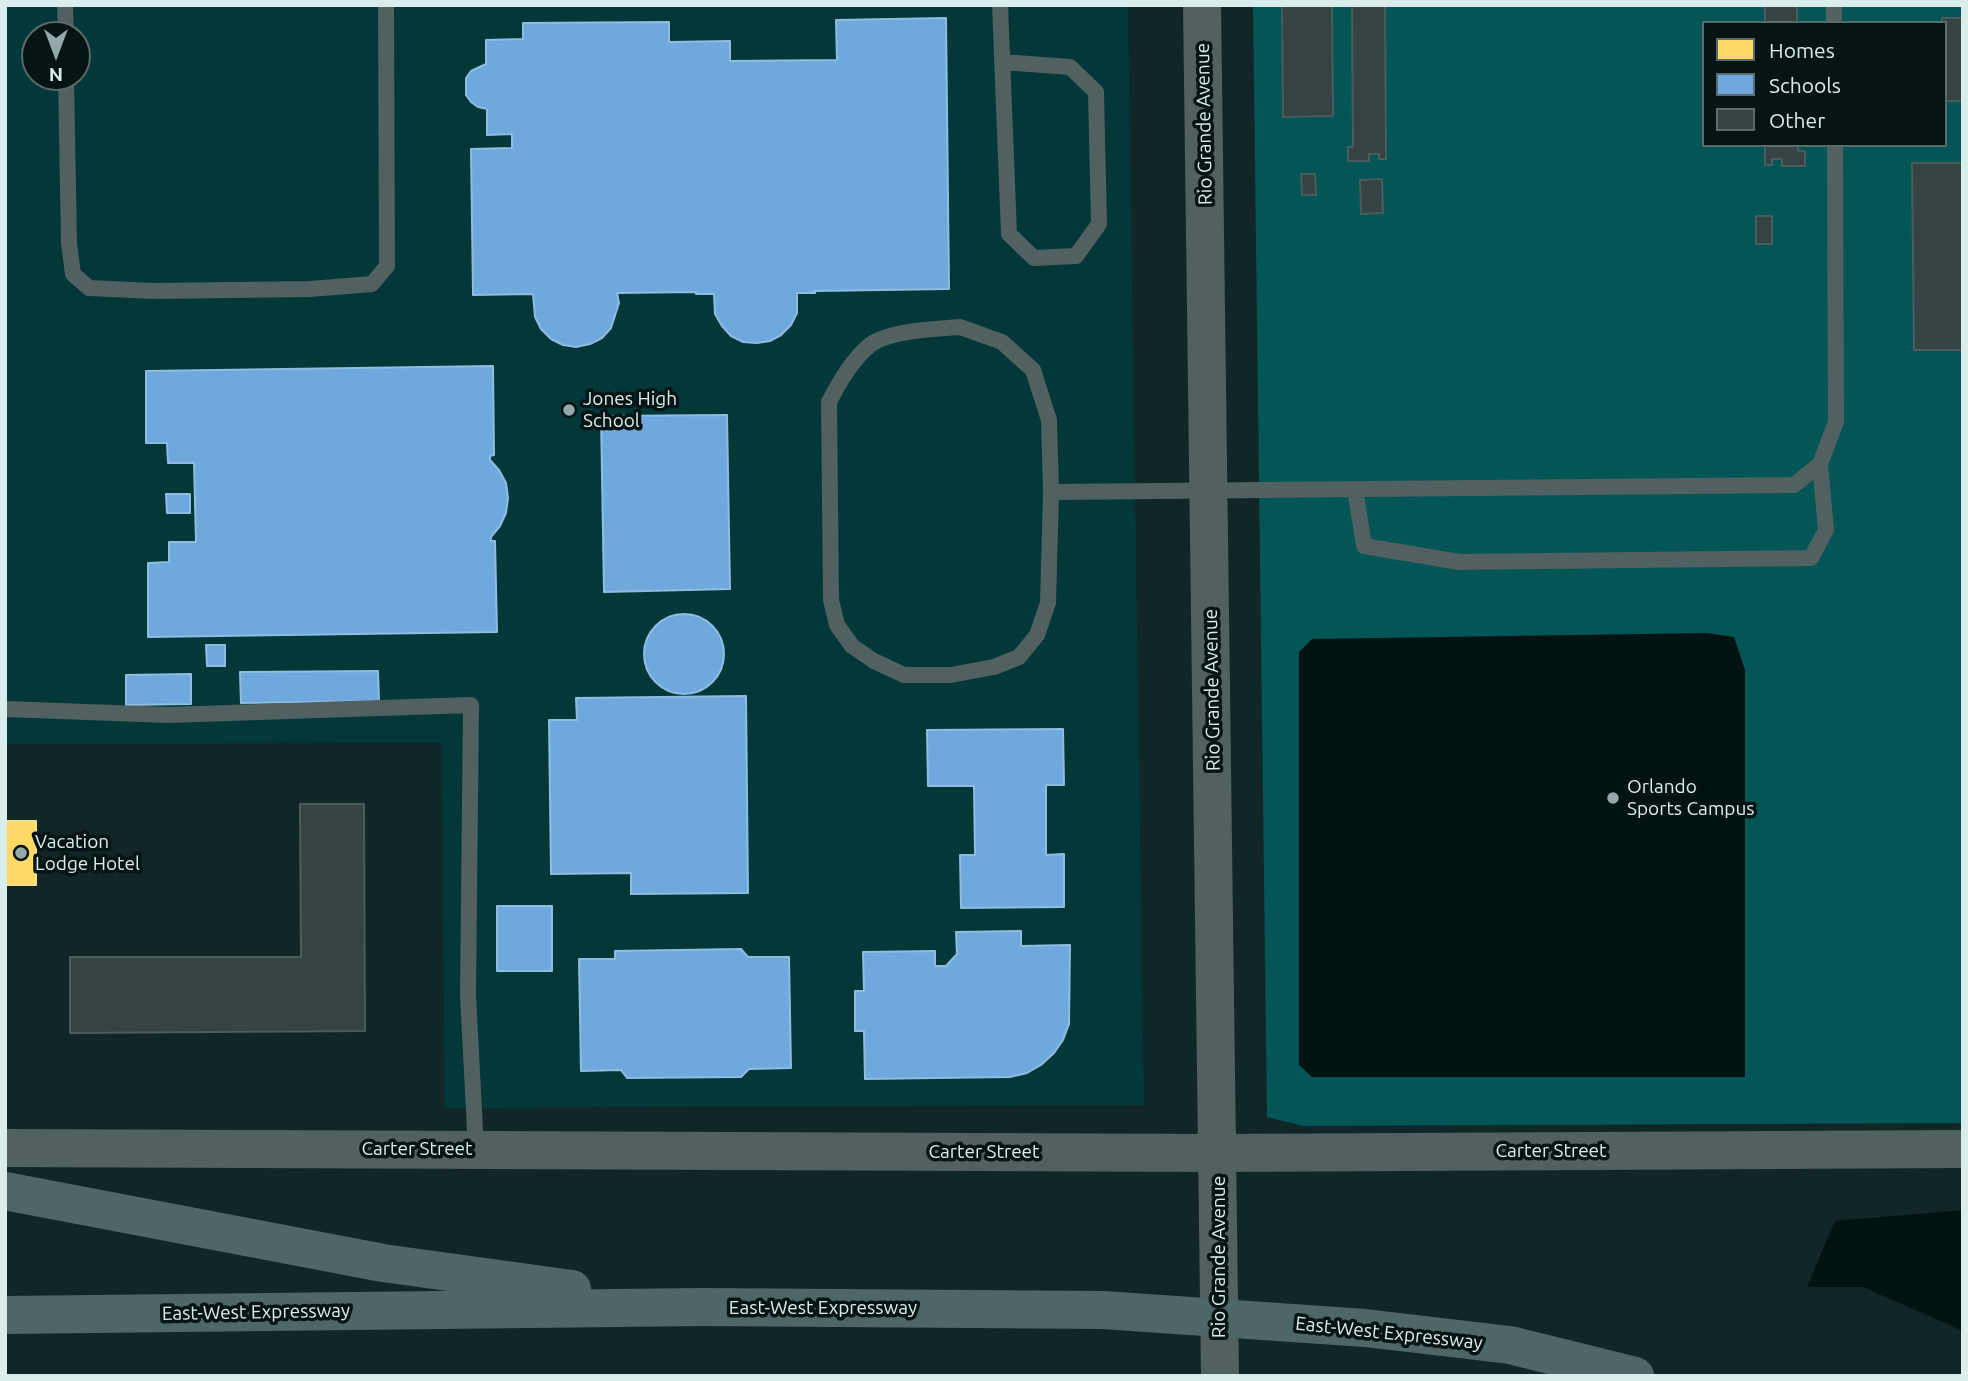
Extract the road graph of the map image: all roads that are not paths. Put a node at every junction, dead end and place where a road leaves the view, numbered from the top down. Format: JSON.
{"nodes":[{"id":1,"x":386,"y":5,"type":"edge"},
{"id":2,"x":1000,"y":5,"type":"edge"},
{"id":3,"x":1202,"y":5,"type":"edge"},
{"id":4,"x":1002,"y":62,"type":"junction"},
{"id":5,"x":66,"y":91,"type":"edge"},
{"id":6,"x":1835,"y":147,"type":"edge"},
{"id":7,"x":1820,"y":464,"type":"junction"},
{"id":8,"x":1355,"y":489,"type":"junction"},
{"id":9,"x":1209,"y":491,"type":"junction"},
{"id":10,"x":1051,"y":492,"type":"junction"},
{"id":11,"x":5,"y":709,"type":"edge"},
{"id":12,"x":5,"y":1148,"type":"edge"},
{"id":13,"x":1963,"y":1149,"type":"edge"},
{"id":14,"x":476,"y":1150,"type":"junction"},
{"id":15,"x":1219,"y":1153,"type":"junction"},
{"id":16,"x":5,"y":1191,"type":"edge"},
{"id":17,"x":703,"y":1307,"type":"junction"},
{"id":18,"x":5,"y":1315,"type":"edge"},
{"id":19,"x":1220,"y":1376,"type":"edge"},
{"id":20,"x":1635,"y":1376,"type":"edge"}],
"edges":[{"from":1,"to":5,"type":"lane"},
{"from":2,"to":4,"type":"lane"},
{"from":3,"to":9,"type":"street","name":"Rio Grande Avenue"},
{"from":4,"to":4,"type":"lane"},
{"from":6,"to":7,"type":"lane"},
{"from":7,"to":8,"type":"lane"},
{"from":7,"to":8,"type":"lane"},
{"from":8,"to":9,"type":"lane"},
{"from":9,"to":10,"type":"lane"},
{"from":9,"to":15,"type":"street","name":"Rio Grande Avenue"},
{"from":10,"to":10,"type":"lane"},
{"from":11,"to":14,"type":"lane"},
{"from":12,"to":14,"type":"street","name":"Carter Street"},
{"from":13,"to":15,"type":"street","name":"Carter Street"},
{"from":14,"to":15,"type":"street","name":"Carter Street"},
{"from":15,"to":19,"type":"street","name":"Rio Grande Avenue"},
{"from":16,"to":17,"type":"highway"},
{"from":17,"to":18,"type":"highway","name":"East-West Expressway"},
{"from":17,"to":20,"type":"highway","name":"East-West Expressway"}]}
